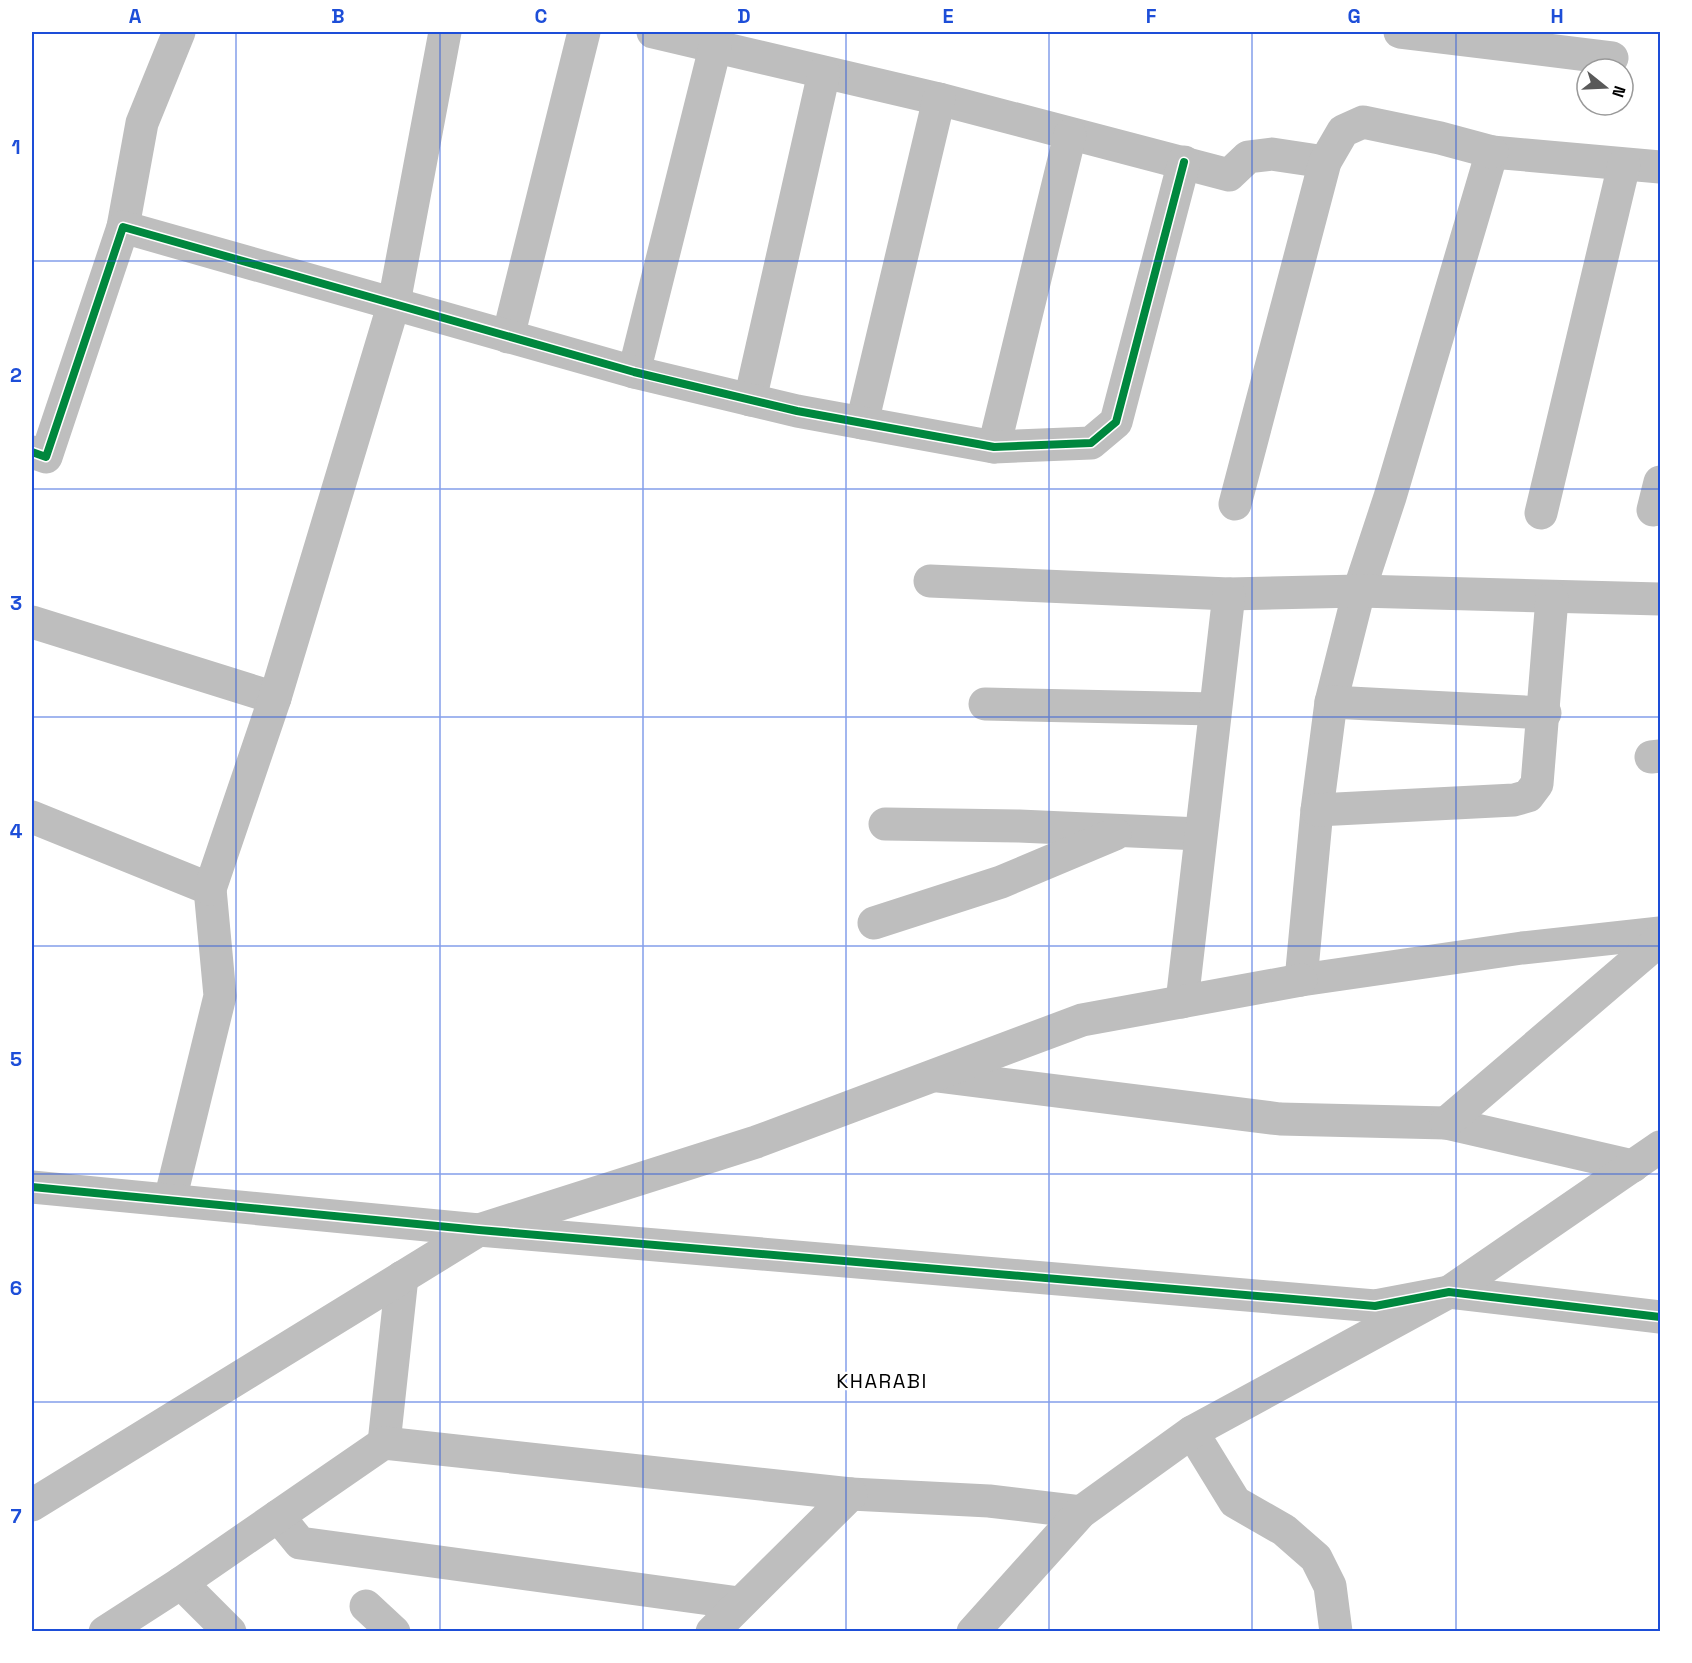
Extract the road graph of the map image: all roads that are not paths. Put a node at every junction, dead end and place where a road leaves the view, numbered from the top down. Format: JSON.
{"nodes":[{"id":1,"x":179,"y":32,"type":"edge"},
{"id":2,"x":445,"y":32,"type":"edge"},
{"id":3,"x":584,"y":32,"type":"edge"},
{"id":4,"x":653,"y":32,"type":"edge"},
{"id":5,"x":1400,"y":32,"type":"edge"},
{"id":6,"x":714,"y":48,"type":"junction"},
{"id":7,"x":1604,"y":57,"type":"edge"},
{"id":8,"x":824,"y":73,"type":"junction"},
{"id":9,"x":939,"y":99,"type":"junction"},
{"id":10,"x":1070,"y":135,"type":"junction"},
{"id":11,"x":1492,"y":152,"type":"junction"},
{"id":12,"x":1184,"y":162,"type":"junction"},
{"id":13,"x":1325,"y":162,"type":"junction"},
{"id":14,"x":1624,"y":165,"type":"junction"},
{"id":15,"x":1660,"y":167,"type":"edge"},
{"id":16,"x":123,"y":227,"type":"junction"},
{"id":17,"x":394,"y":303,"type":"junction"},
{"id":18,"x":508,"y":337,"type":"junction"},
{"id":19,"x":634,"y":372,"type":"junction"},
{"id":20,"x":750,"y":400,"type":"junction"},
{"id":21,"x":862,"y":423,"type":"junction"},
{"id":22,"x":994,"y":447,"type":"junction"},
{"id":23,"x":32,"y":452,"type":"edge"},
{"id":24,"x":1235,"y":504,"type":"dead end"},
{"id":25,"x":1541,"y":513,"type":"dead end"},
{"id":26,"x":930,"y":581,"type":"dead end"},
{"id":27,"x":1359,"y":591,"type":"junction"},
{"id":28,"x":1229,"y":594,"type":"junction"},
{"id":29,"x":1552,"y":598,"type":"junction"},
{"id":30,"x":1660,"y":599,"type":"edge"},
{"id":31,"x":32,"y":622,"type":"edge"},
{"id":32,"x":274,"y":698,"type":"junction"},
{"id":33,"x":1331,"y":702,"type":"junction"},
{"id":34,"x":985,"y":704,"type":"dead end"},
{"id":35,"x":1215,"y":709,"type":"junction"},
{"id":36,"x":1545,"y":713,"type":"junction"},
{"id":37,"x":1317,"y":810,"type":"junction"},
{"id":38,"x":32,"y":817,"type":"edge"},
{"id":39,"x":885,"y":824,"type":"dead end"},
{"id":40,"x":1120,"y":832,"type":"junction"},
{"id":41,"x":1200,"y":834,"type":"junction"},
{"id":42,"x":210,"y":889,"type":"junction"},
{"id":43,"x":874,"y":923,"type":"dead end"},
{"id":44,"x":1660,"y":933,"type":"edge"},
{"id":45,"x":1660,"y":940,"type":"edge"},
{"id":46,"x":1301,"y":980,"type":"junction"},
{"id":47,"x":1182,"y":1002,"type":"junction"},
{"id":48,"x":934,"y":1076,"type":"junction"},
{"id":49,"x":1446,"y":1123,"type":"junction"},
{"id":50,"x":1660,"y":1147,"type":"edge"},
{"id":51,"x":1633,"y":1166,"type":"junction"},
{"id":52,"x":32,"y":1187,"type":"edge"},
{"id":53,"x":170,"y":1200,"type":"junction"},
{"id":54,"x":479,"y":1230,"type":"junction"},
{"id":55,"x":402,"y":1277,"type":"junction"},
{"id":56,"x":1449,"y":1292,"type":"junction"},
{"id":57,"x":1660,"y":1317,"type":"edge"},
{"id":58,"x":1192,"y":1432,"type":"junction"},
{"id":59,"x":384,"y":1443,"type":"junction"},
{"id":60,"x":851,"y":1494,"type":"junction"},
{"id":61,"x":32,"y":1505,"type":"edge"},
{"id":62,"x":1081,"y":1512,"type":"junction"},
{"id":63,"x":278,"y":1516,"type":"junction"},
{"id":64,"x":181,"y":1583,"type":"junction"},
{"id":65,"x":739,"y":1603,"type":"junction"},
{"id":66,"x":366,"y":1606,"type":"dead end"},
{"id":67,"x":105,"y":1632,"type":"edge"},
{"id":68,"x":230,"y":1632,"type":"edge"},
{"id":69,"x":394,"y":1632,"type":"edge"},
{"id":70,"x":712,"y":1632,"type":"edge"},
{"id":71,"x":973,"y":1632,"type":"edge"},
{"id":72,"x":1336,"y":1632,"type":"edge"}],
"edges":[{"from":1,"to":16,"type":"street"},
{"from":2,"to":17,"type":"street"},
{"from":3,"to":18,"type":"street"},
{"from":4,"to":6,"type":"street"},
{"from":5,"to":7,"type":"street"},
{"from":6,"to":8,"type":"street"},
{"from":6,"to":19,"type":"street"},
{"from":8,"to":9,"type":"street"},
{"from":8,"to":20,"type":"street"},
{"from":9,"to":10,"type":"street"},
{"from":9,"to":21,"type":"street"},
{"from":10,"to":12,"type":"street"},
{"from":10,"to":22,"type":"street"},
{"from":11,"to":13,"type":"street"},
{"from":11,"to":14,"type":"street"},
{"from":11,"to":27,"type":"street"},
{"from":12,"to":13,"type":"street"},
{"from":12,"to":22,"type":"street"},
{"from":13,"to":24,"type":"street"},
{"from":14,"to":15,"type":"street"},
{"from":14,"to":25,"type":"street"},
{"from":16,"to":17,"type":"street"},
{"from":16,"to":23,"type":"street"},
{"from":17,"to":18,"type":"street"},
{"from":17,"to":32,"type":"street"},
{"from":18,"to":19,"type":"street"},
{"from":19,"to":20,"type":"street"},
{"from":20,"to":21,"type":"street"},
{"from":21,"to":22,"type":"street"},
{"from":26,"to":28,"type":"street"},
{"from":27,"to":28,"type":"street"},
{"from":27,"to":29,"type":"street"},
{"from":27,"to":33,"type":"street"},
{"from":28,"to":35,"type":"street"},
{"from":29,"to":30,"type":"street"},
{"from":29,"to":36,"type":"street"},
{"from":31,"to":32,"type":"street"},
{"from":32,"to":42,"type":"street"},
{"from":33,"to":36,"type":"street"},
{"from":33,"to":37,"type":"street"},
{"from":34,"to":35,"type":"street"},
{"from":35,"to":41,"type":"street"},
{"from":36,"to":37,"type":"street"},
{"from":37,"to":46,"type":"street"},
{"from":38,"to":42,"type":"street"},
{"from":39,"to":40,"type":"street"},
{"from":40,"to":41,"type":"street"},
{"from":40,"to":43,"type":"street"},
{"from":41,"to":47,"type":"street"},
{"from":42,"to":53,"type":"street"},
{"from":44,"to":46,"type":"street"},
{"from":45,"to":49,"type":"street"},
{"from":46,"to":47,"type":"street"},
{"from":47,"to":48,"type":"street"},
{"from":48,"to":49,"type":"street"},
{"from":48,"to":54,"type":"street"},
{"from":49,"to":51,"type":"street"},
{"from":50,"to":51,"type":"street"},
{"from":51,"to":56,"type":"street"},
{"from":52,"to":53,"type":"street"},
{"from":53,"to":54,"type":"street"},
{"from":54,"to":55,"type":"street"},
{"from":54,"to":56,"type":"street"},
{"from":55,"to":59,"type":"street"},
{"from":55,"to":61,"type":"street"},
{"from":56,"to":57,"type":"street"},
{"from":56,"to":58,"type":"street"},
{"from":58,"to":62,"type":"street"},
{"from":58,"to":72,"type":"street"},
{"from":59,"to":60,"type":"street"},
{"from":59,"to":63,"type":"street"},
{"from":60,"to":62,"type":"street"},
{"from":60,"to":65,"type":"street"},
{"from":62,"to":71,"type":"street"},
{"from":63,"to":64,"type":"street"},
{"from":63,"to":65,"type":"street"},
{"from":64,"to":67,"type":"street"},
{"from":64,"to":68,"type":"street"},
{"from":65,"to":70,"type":"street"},
{"from":66,"to":69,"type":"street"}]}
